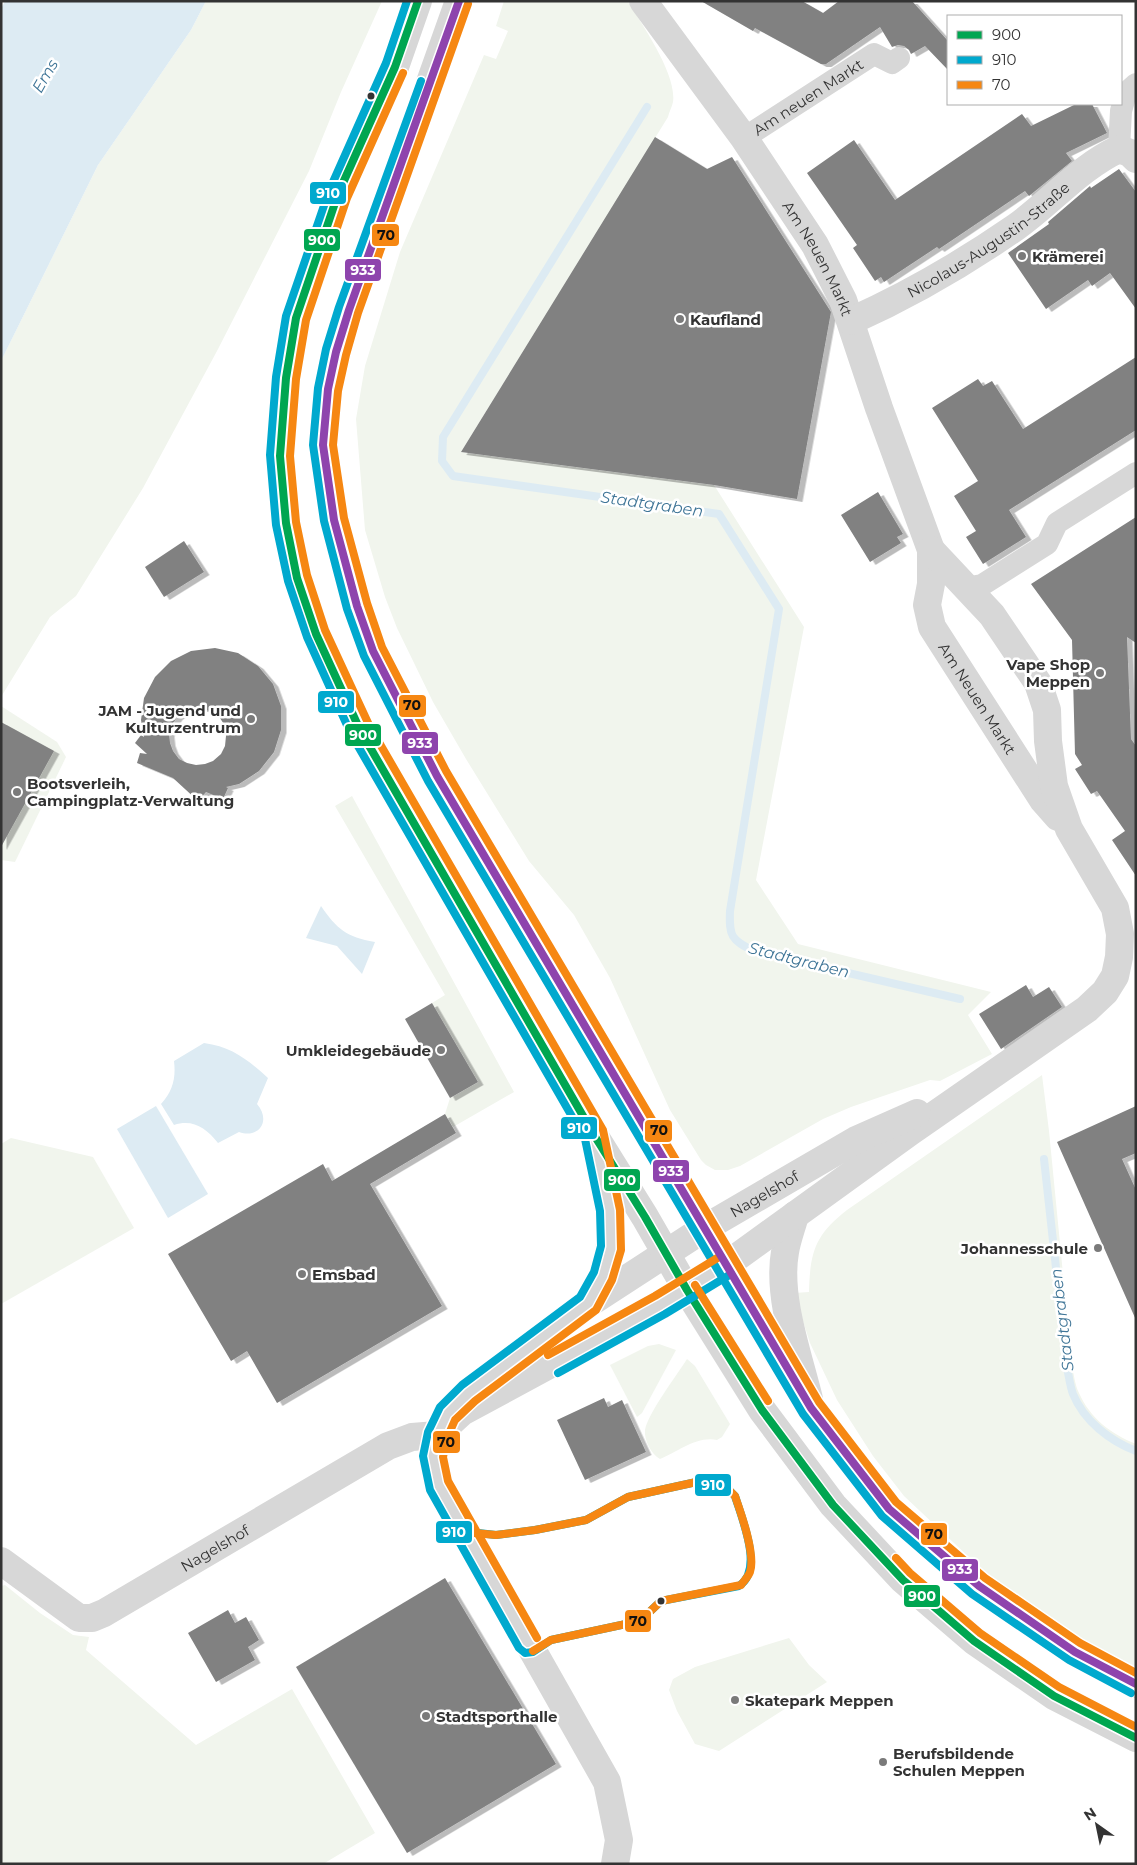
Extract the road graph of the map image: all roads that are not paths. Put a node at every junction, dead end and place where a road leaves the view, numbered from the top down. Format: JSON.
{"nodes":[{"id":1,"x":418,"y":1,"type":"edge"},
{"id":2,"x":459,"y":1,"type":"edge"},
{"id":3,"x":643,"y":1,"type":"edge"},
{"id":4,"x":899,"y":58,"type":"dead end"},
{"id":5,"x":1136,"y":84,"type":"edge"},
{"id":6,"x":744,"y":138,"type":"junction"},
{"id":7,"x":1128,"y":154,"type":"edge"},
{"id":8,"x":851,"y":321,"type":"junction"},
{"id":9,"x":1136,"y":473,"type":"edge"},
{"id":10,"x":931,"y":550,"type":"junction"},
{"id":11,"x":965,"y":588,"type":"junction"},
{"id":12,"x":1069,"y":829,"type":"junction"},
{"id":13,"x":1127,"y":958,"type":"edge"},
{"id":14,"x":970,"y":1089,"type":"junction"},
{"id":15,"x":594,"y":1135,"type":"junction"},
{"id":16,"x":795,"y":1215,"type":"junction"},
{"id":17,"x":705,"y":1228,"type":"junction"},
{"id":18,"x":666,"y":1253,"type":"junction"},
{"id":19,"x":726,"y":1265,"type":"junction"},
{"id":20,"x":687,"y":1290,"type":"junction"},
{"id":21,"x":588,"y":1304,"type":"junction"},
{"id":22,"x":811,"y":1408,"type":"junction"},
{"id":23,"x":437,"y":1435,"type":"junction"},
{"id":24,"x":1,"y":1561,"type":"edge"},
{"id":25,"x":1136,"y":1684,"type":"edge"},
{"id":26,"x":1136,"y":1738,"type":"edge"},
{"id":27,"x":616,"y":1864,"type":"edge"}],
"edges":[{"from":1,"to":15,"type":"street"},
{"from":2,"to":17,"type":"street"},
{"from":3,"to":6,"type":"street","name":"Am Neuen Markt"},
{"from":4,"to":6,"type":"street","name":"Am neuen Markt"},
{"from":5,"to":7,"type":"street"},
{"from":6,"to":8,"type":"street","name":"Am Neuen Markt"},
{"from":7,"to":8,"type":"street","name":"Nicolaus-Augustin-Straße"},
{"from":8,"to":10,"type":"street","name":"Am Neuen Markt"},
{"from":9,"to":11,"type":"street"},
{"from":10,"to":11,"type":"street","name":"Am Neuen Markt"},
{"from":10,"to":12,"type":"street","name":"Am Neuen Markt"},
{"from":11,"to":12,"type":"street","name":"Am Neuen Markt"},
{"from":12,"to":13,"type":"street","name":"Am Neuen Markt"},
{"from":13,"to":14,"type":"street","name":"Nagelshof"},
{"from":14,"to":16,"type":"street","name":"Nagelshof"},
{"from":14,"to":17,"type":"street","name":"Nagelshof"},
{"from":15,"to":18,"type":"street"},
{"from":15,"to":21,"type":"street"},
{"from":16,"to":19,"type":"street","name":"Nagelshof"},
{"from":16,"to":22,"type":"street"},
{"from":17,"to":18,"type":"street","name":"Nagelshof"},
{"from":17,"to":19,"type":"street"},
{"from":18,"to":20,"type":"street"},
{"from":18,"to":21,"type":"street","name":"Nagelshof"},
{"from":19,"to":20,"type":"street","name":"Nagelshof"},
{"from":19,"to":22,"type":"street"},
{"from":20,"to":23,"type":"street","name":"Nagelshof"},
{"from":20,"to":26,"type":"street"},
{"from":21,"to":23,"type":"street","name":"Nagelshof"},
{"from":22,"to":25,"type":"street"},
{"from":23,"to":24,"type":"street","name":"Nagelshof"},
{"from":23,"to":27,"type":"street","name":"Nagelshof"}]}
